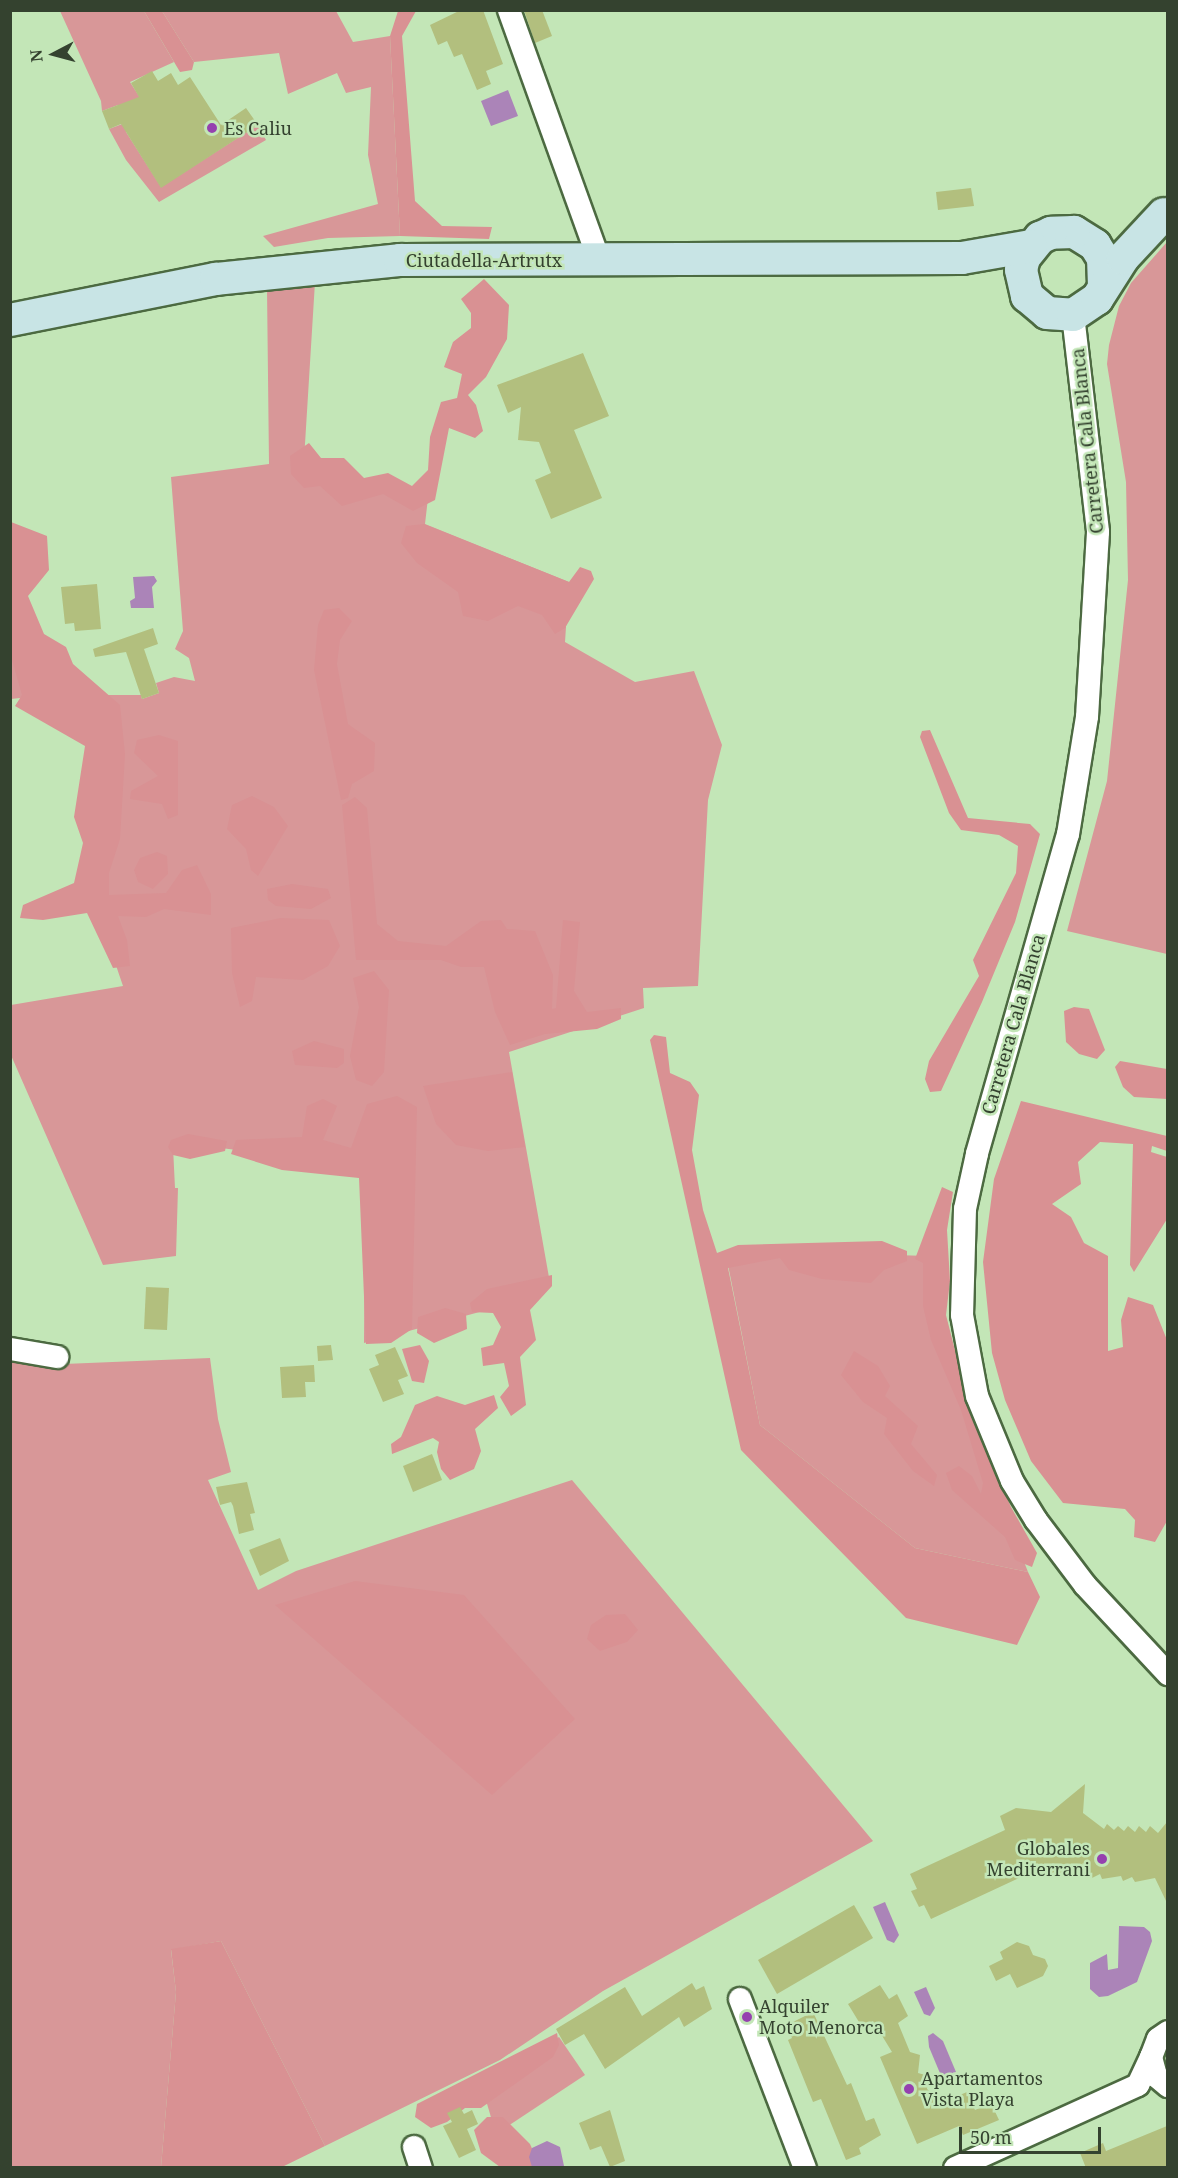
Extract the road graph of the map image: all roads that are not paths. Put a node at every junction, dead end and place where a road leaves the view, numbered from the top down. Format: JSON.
{"nodes":[{"id":1,"x":509,"y":10,"type":"edge"},
{"id":2,"x":1166,"y":213,"type":"edge"},
{"id":3,"x":1084,"y":236,"type":"junction"},
{"id":4,"x":1031,"y":246,"type":"junction"},
{"id":5,"x":962,"y":258,"type":"junction"},
{"id":6,"x":599,"y":260,"type":"junction"},
{"id":7,"x":1022,"y":284,"type":"junction"},
{"id":8,"x":1104,"y":286,"type":"junction"},
{"id":9,"x":1073,"y":315,"type":"junction"},
{"id":10,"x":10,"y":320,"type":"edge"},
{"id":11,"x":10,"y":1349,"type":"edge"},
{"id":12,"x":57,"y":1357,"type":"dead end"},
{"id":13,"x":1167,"y":1674,"type":"edge"},
{"id":14,"x":740,"y":1999,"type":"dead end"},
{"id":15,"x":1167,"y":2032,"type":"edge"},
{"id":16,"x":1151,"y":2058,"type":"junction"},
{"id":17,"x":1167,"y":2086,"type":"edge"},
{"id":18,"x":805,"y":2168,"type":"edge"},
{"id":19,"x":955,"y":2168,"type":"edge"}],
"edges":[{"from":1,"to":6,"type":"street"},
{"from":2,"to":3,"type":"main road"},
{"from":2,"to":8,"type":"main road"},
{"from":3,"to":4,"type":"main road"},
{"from":3,"to":8,"type":"main road"},
{"from":4,"to":5,"type":"main road"},
{"from":4,"to":7,"type":"main road"},
{"from":5,"to":6,"type":"main road","name":"Ciutadella-Artrutx"},
{"from":5,"to":7,"type":"main road"},
{"from":6,"to":10,"type":"main road","name":"Ciutadella-Artrutx"},
{"from":7,"to":9,"type":"main road"},
{"from":8,"to":9,"type":"main road"},
{"from":9,"to":13,"type":"street","name":"Carretera Cala Blanca"},
{"from":11,"to":12,"type":"street"},
{"from":14,"to":18,"type":"street"},
{"from":15,"to":16,"type":"street"},
{"from":16,"to":17,"type":"street"},
{"from":16,"to":19,"type":"street"}]}
